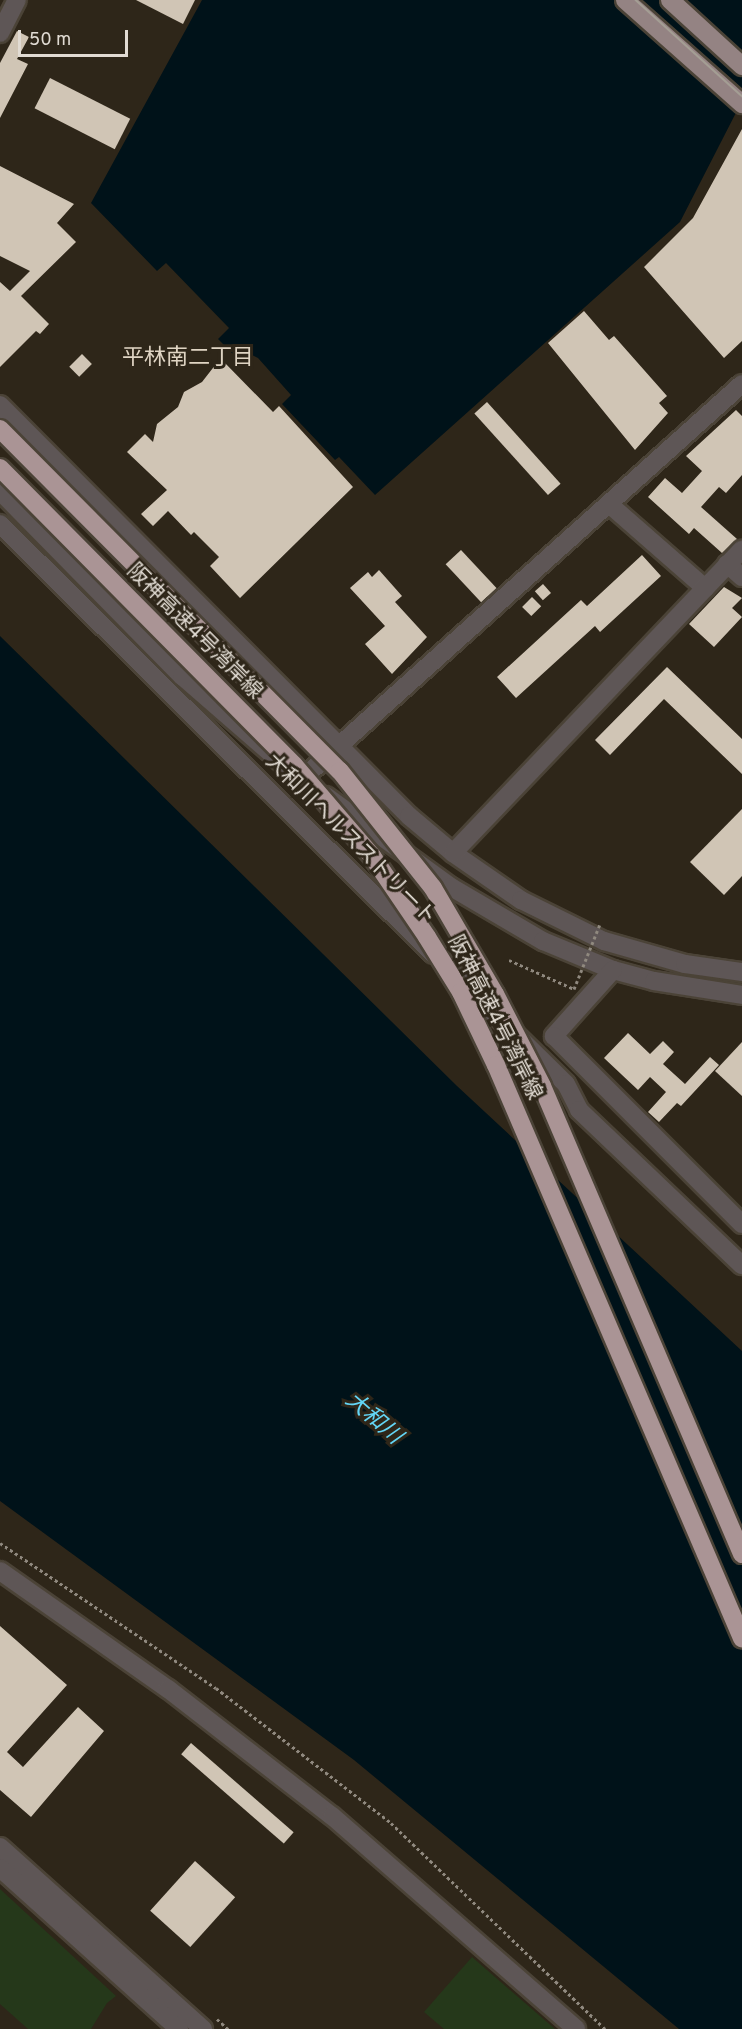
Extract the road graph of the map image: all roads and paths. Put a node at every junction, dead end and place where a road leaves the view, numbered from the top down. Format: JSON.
{"nodes":[{"id":1,"x":17,"y":0,"type":"edge"},
{"id":2,"x":625,"y":0,"type":"edge"},
{"id":3,"x":670,"y":0,"type":"edge"},
{"id":4,"x":0,"y":33,"type":"edge"},
{"id":5,"x":742,"y":66,"type":"edge"},
{"id":6,"x":742,"y":104,"type":"edge"},
{"id":7,"x":742,"y":384,"type":"edge"},
{"id":8,"x":0,"y":405,"type":"edge"},
{"id":9,"x":0,"y":429,"type":"edge"},
{"id":10,"x":0,"y":468,"type":"edge"},
{"id":11,"x":0,"y":491,"type":"edge"},
{"id":12,"x":609,"y":504,"type":"junction"},
{"id":13,"x":0,"y":524,"type":"edge"},
{"id":14,"x":742,"y":549,"type":"edge"},
{"id":15,"x":727,"y":564,"type":"junction"},
{"id":16,"x":742,"y":578,"type":"edge"},
{"id":17,"x":705,"y":588,"type":"junction"},
{"id":18,"x":339,"y":746,"type":"junction"},
{"id":19,"x":302,"y":779,"type":"junction"},
{"id":20,"x":453,"y":853,"type":"junction"},
{"id":21,"x":600,"y":924,"type":"dead end"},
{"id":22,"x":509,"y":960,"type":"dead end"},
{"id":23,"x":613,"y":970,"type":"junction"},
{"id":24,"x":742,"y":972,"type":"edge"},
{"id":25,"x":742,"y":995,"type":"edge"},
{"id":26,"x":742,"y":1224,"type":"edge"},
{"id":27,"x":742,"y":1265,"type":"edge"},
{"id":28,"x":0,"y":1543,"type":"edge"},
{"id":29,"x":742,"y":1554,"type":"edge"},
{"id":30,"x":0,"y":1571,"type":"edge"},
{"id":31,"x":742,"y":1638,"type":"edge"},
{"id":32,"x":0,"y":1847,"type":"edge"},
{"id":33,"x":0,"y":1868,"type":"edge"},
{"id":34,"x":178,"y":2029,"type":"edge"},
{"id":35,"x":203,"y":2029,"type":"edge"},
{"id":36,"x":576,"y":2029,"type":"edge"},
{"id":37,"x":605,"y":2029,"type":"edge"}],
"edges":[{"from":1,"to":4,"type":"street"},
{"from":2,"to":6,"type":"main road"},
{"from":3,"to":5,"type":"main road"},
{"from":7,"to":12,"type":"street"},
{"from":8,"to":18,"type":"street"},
{"from":9,"to":29,"type":"highway","name":"阪神高速4号湾岸線","bridge":true},
{"from":10,"to":31,"type":"highway","name":"阪神高速4号湾岸線","bridge":true},
{"from":11,"to":19,"type":"street"},
{"from":12,"to":17,"type":"street"},
{"from":12,"to":18,"type":"street"},
{"from":13,"to":27,"type":"street","name":"大和川ヘルスストリート"},
{"from":14,"to":15,"type":"street"},
{"from":15,"to":16,"type":"street"},
{"from":15,"to":17,"type":"street"},
{"from":17,"to":20,"type":"street"},
{"from":18,"to":19,"type":"street"},
{"from":18,"to":20,"type":"street"},
{"from":19,"to":23,"type":"street"},
{"from":20,"to":24,"type":"street"},
{"from":21,"to":22,"type":"path","bridge":true},
{"from":23,"to":25,"type":"street"},
{"from":23,"to":26,"type":"street"},
{"from":28,"to":37,"type":"path"},
{"from":30,"to":36,"type":"street"},
{"from":32,"to":35,"type":"street"},
{"from":33,"to":34,"type":"street"}]}
